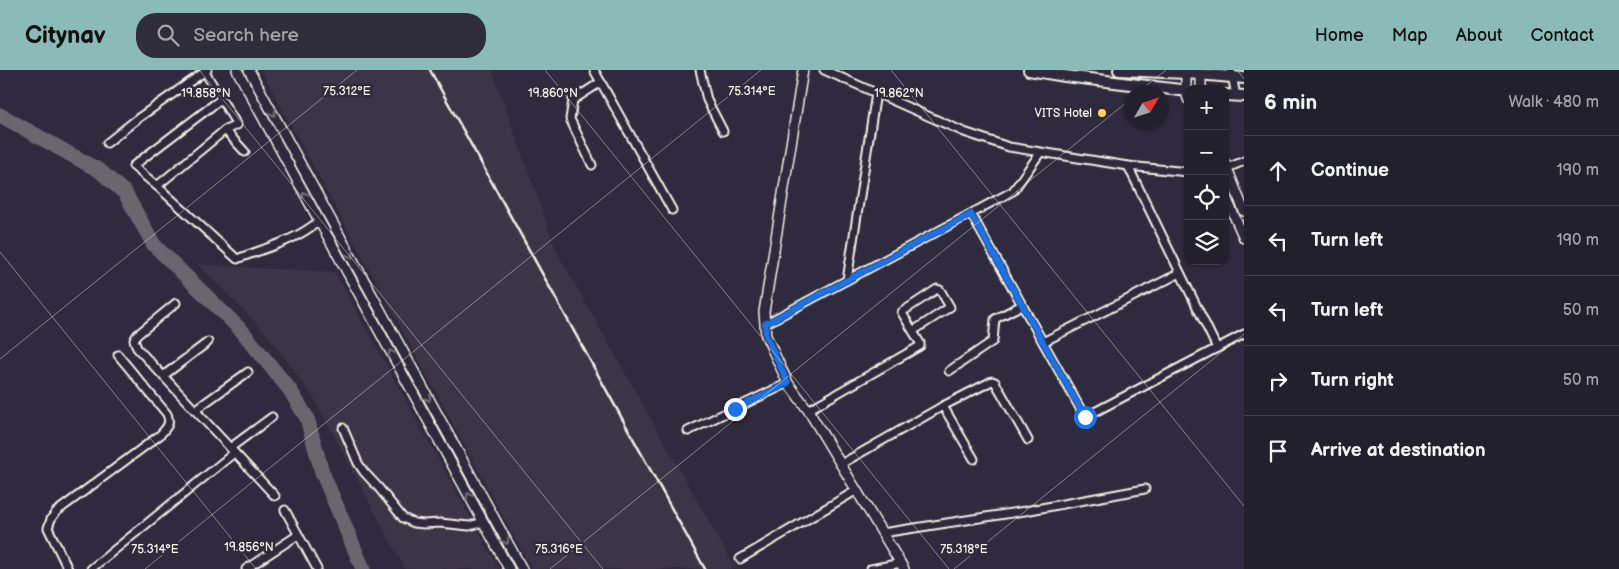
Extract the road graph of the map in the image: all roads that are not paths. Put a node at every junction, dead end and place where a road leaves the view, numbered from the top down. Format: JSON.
{"nodes":[{"id":1,"x":237,"y":70,"type":"edge"},
{"id":2,"x":249,"y":70,"type":"edge"},
{"id":3,"x":594,"y":70,"type":"edge"},
{"id":4,"x":700,"y":70,"type":"edge"},
{"id":5,"x":802,"y":70,"type":"edge"},
{"id":6,"x":824,"y":70,"type":"edge"},
{"id":7,"x":1029,"y":70,"type":"edge"},
{"id":8,"x":1119,"y":70,"type":"edge"},
{"id":9,"x":206,"y":71,"type":"edge"},
{"id":10,"x":1186,"y":73,"type":"junction"},
{"id":11,"x":1201,"y":74,"type":"junction"},
{"id":12,"x":1232,"y":74,"type":"edge"},
{"id":13,"x":1244,"y":78,"type":"edge"},
{"id":14,"x":601,"y":82,"type":"junction"},
{"id":15,"x":1187,"y":85,"type":"edge"},
{"id":16,"x":1201,"y":85,"type":"edge"},
{"id":17,"x":876,"y":93,"type":"junction"},
{"id":18,"x":1184,"y":94,"type":"edge"},
{"id":19,"x":1240,"y":96,"type":"edge"},
{"id":20,"x":221,"y":99,"type":"junction"},
{"id":21,"x":225,"y":130,"type":"junction"},
{"id":22,"x":723,"y":131,"type":"dead end"},
{"id":23,"x":107,"y":143,"type":"dead end"},
{"id":24,"x":245,"y":152,"type":"dead end"},
{"id":25,"x":1040,"y":153,"type":"junction"},
{"id":26,"x":1244,"y":161,"type":"edge"},
{"id":27,"x":592,"y":165,"type":"dead end"},
{"id":28,"x":1128,"y":166,"type":"junction"},
{"id":29,"x":1229,"y":166,"type":"edge"},
{"id":30,"x":1184,"y":172,"type":"edge"},
{"id":31,"x":1229,"y":174,"type":"edge"},
{"id":32,"x":157,"y":186,"type":"junction"},
{"id":33,"x":1229,"y":204,"type":"edge"},
{"id":34,"x":672,"y":210,"type":"dead end"},
{"id":35,"x":1244,"y":210,"type":"edge"},
{"id":36,"x":971,"y":214,"type":"junction"},
{"id":37,"x":319,"y":221,"type":"junction"},
{"id":38,"x":1244,"y":238,"type":"edge"},
{"id":39,"x":1180,"y":273,"type":"junction"},
{"id":40,"x":847,"y":280,"type":"junction"},
{"id":41,"x":176,"y":303,"type":"dead end"},
{"id":42,"x":1022,"y":305,"type":"junction"},
{"id":43,"x":765,"y":324,"type":"junction"},
{"id":44,"x":913,"y":331,"type":"junction"},
{"id":45,"x":1244,"y":334,"type":"edge"},
{"id":46,"x":208,"y":342,"type":"dead end"},
{"id":47,"x":1043,"y":342,"type":"junction"},
{"id":48,"x":1216,"y":348,"type":"junction"},
{"id":49,"x":118,"y":355,"type":"dead end"},
{"id":50,"x":949,"y":371,"type":"dead end"},
{"id":51,"x":248,"y":372,"type":"dead end"},
{"id":52,"x":163,"y":376,"type":"junction"},
{"id":53,"x":788,"y":383,"type":"junction"},
{"id":54,"x":943,"y":406,"type":"junction"},
{"id":55,"x":195,"y":410,"type":"junction"},
{"id":56,"x":808,"y":410,"type":"junction"},
{"id":57,"x":272,"y":417,"type":"dead end"},
{"id":58,"x":342,"y":428,"type":"dead end"},
{"id":59,"x":688,"y":431,"type":"dead end"},
{"id":60,"x":1028,"y":440,"type":"dead end"},
{"id":61,"x":232,"y":450,"type":"junction"},
{"id":62,"x":974,"y":459,"type":"dead end"},
{"id":63,"x":841,"y":464,"type":"junction"},
{"id":64,"x":1144,"y":489,"type":"dead end"},
{"id":65,"x":857,"y":490,"type":"junction"},
{"id":66,"x":275,"y":496,"type":"dead end"},
{"id":67,"x":284,"y":510,"type":"dead end"},
{"id":68,"x":484,"y":522,"type":"junction"},
{"id":69,"x":882,"y":533,"type":"junction"},
{"id":70,"x":298,"y":535,"type":"junction"},
{"id":71,"x":740,"y":559,"type":"dead end"},
{"id":72,"x":902,"y":566,"type":"edge"},
{"id":73,"x":68,"y":569,"type":"edge"},
{"id":74,"x":91,"y":569,"type":"edge"},
{"id":75,"x":246,"y":569,"type":"edge"},
{"id":76,"x":317,"y":569,"type":"edge"},
{"id":77,"x":509,"y":569,"type":"edge"},
{"id":78,"x":522,"y":569,"type":"edge"},
{"id":79,"x":871,"y":569,"type":"edge"}],
"edges":[{"from":37,"to":1,"type":"street","one_way":true},
{"from":2,"to":78,"type":"street","one_way":true},
{"from":3,"to":14,"type":"street"},
{"from":4,"to":22,"type":"street"},
{"from":5,"to":43,"type":"street"},
{"from":6,"to":17,"type":"street"},
{"from":7,"to":18,"type":"main road"},
{"from":8,"to":10,"type":"main road"},
{"from":9,"to":20,"type":"street"},
{"from":9,"to":23,"type":"street"},
{"from":10,"to":11,"type":"main road"},
{"from":10,"to":15,"type":"street"},
{"from":11,"to":12,"type":"main road"},
{"from":11,"to":16,"type":"street"},
{"from":12,"to":13,"type":"main road"},
{"from":12,"to":19,"type":"street"},
{"from":14,"to":27,"type":"street"},
{"from":14,"to":34,"type":"street"},
{"from":17,"to":25,"type":"street"},
{"from":17,"to":40,"type":"street"},
{"from":20,"to":21,"type":"street"},
{"from":20,"to":32,"type":"street"},
{"from":21,"to":24,"type":"street"},
{"from":21,"to":32,"type":"street"},
{"from":25,"to":28,"type":"street"},
{"from":25,"to":36,"type":"street"},
{"from":26,"to":29,"type":"street"},
{"from":28,"to":30,"type":"street"},
{"from":28,"to":39,"type":"street"},
{"from":31,"to":35,"type":"street"},
{"from":32,"to":37,"type":"street"},
{"from":33,"to":38,"type":"street"},
{"from":36,"to":40,"type":"street"},
{"from":36,"to":42,"type":"street"},
{"from":68,"to":37,"type":"street","one_way":true},
{"from":39,"to":47,"type":"street"},
{"from":39,"to":48,"type":"street"},
{"from":40,"to":43,"type":"street"},
{"from":41,"to":52,"type":"street"},
{"from":42,"to":47,"type":"street"},
{"from":42,"to":50,"type":"street"},
{"from":43,"to":53,"type":"street"},
{"from":44,"to":44,"type":"street"},
{"from":44,"to":56,"type":"street"},
{"from":45,"to":48,"type":"street"},
{"from":46,"to":52,"type":"street"},
{"from":47,"to":48,"type":"street"},
{"from":49,"to":73,"type":"street"},
{"from":51,"to":55,"type":"street"},
{"from":52,"to":55,"type":"street"},
{"from":53,"to":56,"type":"street"},
{"from":53,"to":59,"type":"street"},
{"from":54,"to":60,"type":"street"},
{"from":54,"to":62,"type":"street"},
{"from":54,"to":63,"type":"street"},
{"from":55,"to":61,"type":"street"},
{"from":56,"to":63,"type":"street"},
{"from":57,"to":61,"type":"street"},
{"from":58,"to":68,"type":"street"},
{"from":61,"to":66,"type":"street"},
{"from":61,"to":74,"type":"street"},
{"from":63,"to":65,"type":"street"},
{"from":64,"to":69,"type":"street"},
{"from":65,"to":69,"type":"street"},
{"from":65,"to":71,"type":"street"},
{"from":67,"to":70,"type":"street"},
{"from":68,"to":77,"type":"street"},
{"from":69,"to":72,"type":"street"},
{"from":70,"to":75,"type":"street"},
{"from":70,"to":76,"type":"street"},
{"from":72,"to":79,"type":"street"}]}
